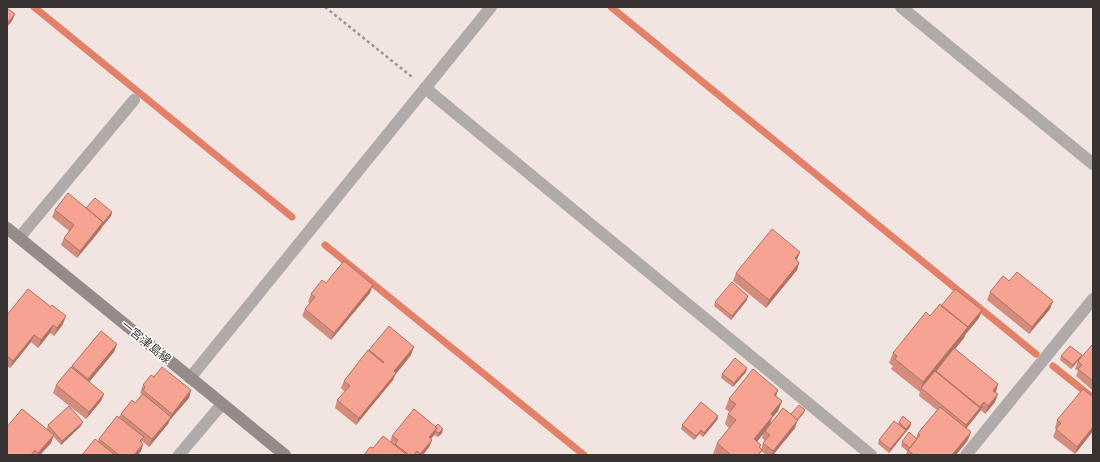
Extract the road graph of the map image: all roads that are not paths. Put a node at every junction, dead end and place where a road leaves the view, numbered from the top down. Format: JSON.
{"nodes":[{"id":1,"x":491,"y":7,"type":"edge"},
{"id":2,"x":901,"y":7,"type":"edge"},
{"id":3,"x":425,"y":88,"type":"junction"},
{"id":4,"x":134,"y":100,"type":"dead end"},
{"id":5,"x":1093,"y":164,"type":"edge"},
{"id":6,"x":7,"y":228,"type":"edge"},
{"id":7,"x":19,"y":238,"type":"junction"},
{"id":8,"x":1093,"y":299,"type":"edge"},
{"id":9,"x":190,"y":378,"type":"junction"},
{"id":10,"x":222,"y":404,"type":"junction"},
{"id":11,"x":179,"y":455,"type":"edge"},
{"id":12,"x":285,"y":455,"type":"edge"},
{"id":13,"x":871,"y":455,"type":"edge"},
{"id":14,"x":966,"y":455,"type":"edge"}],
"edges":[{"from":1,"to":3,"type":"street"},
{"from":2,"to":5,"type":"street"},
{"from":3,"to":9,"type":"street"},
{"from":3,"to":13,"type":"street"},
{"from":4,"to":7,"type":"street"},
{"from":6,"to":7,"type":"main road","name":"一宮津島線"},
{"from":7,"to":9,"type":"main road","name":"一宮津島線"},
{"from":8,"to":14,"type":"street"},
{"from":9,"to":10,"type":"main road","name":"一宮津島線"},
{"from":10,"to":11,"type":"street"},
{"from":10,"to":12,"type":"main road","name":"一宮津島線"}]}
